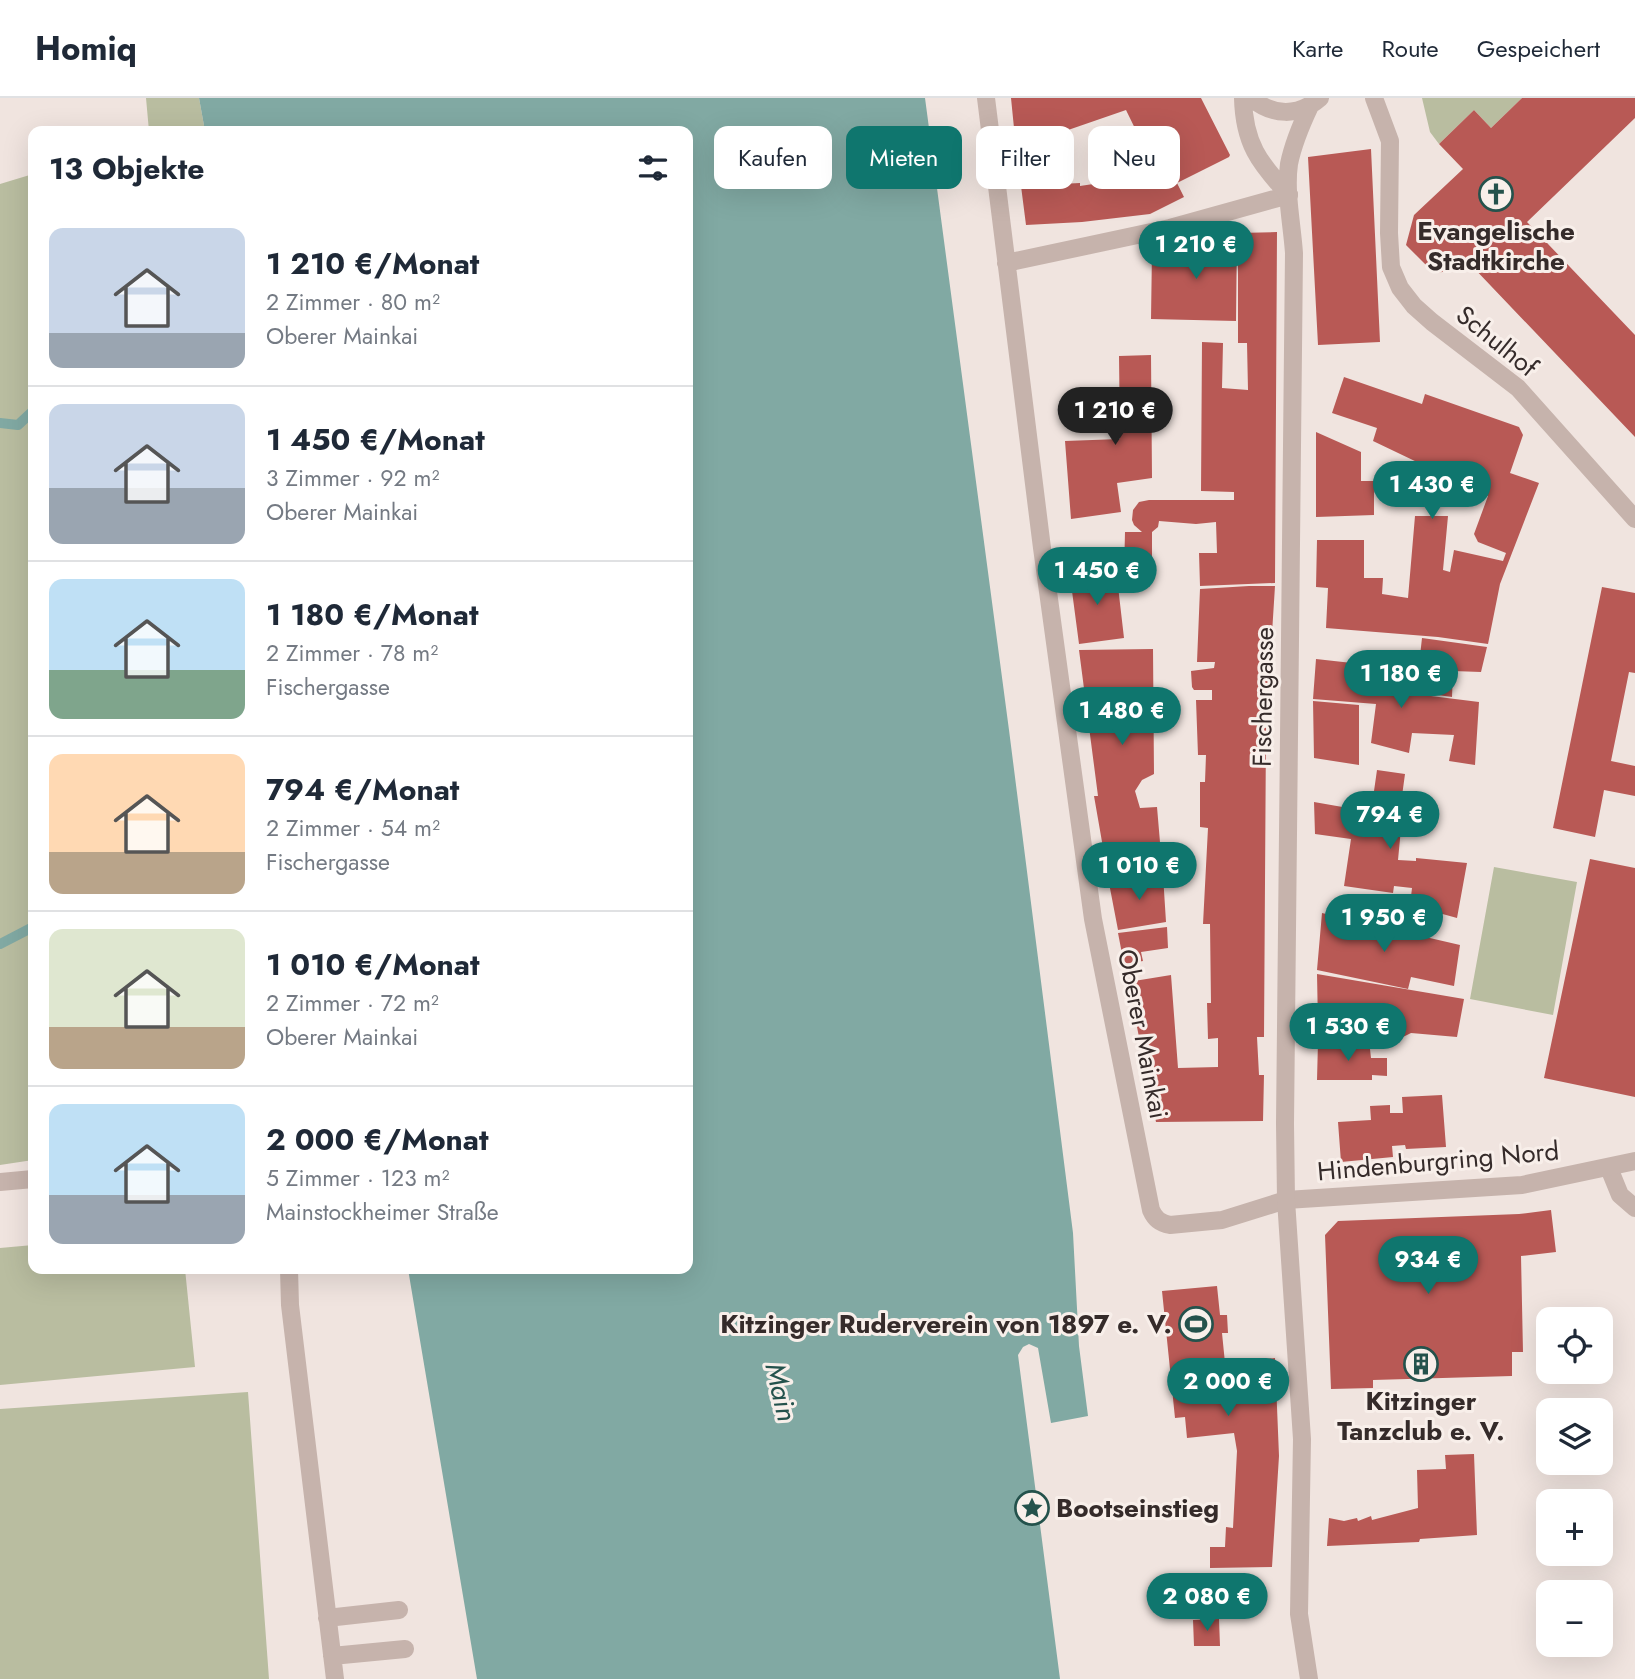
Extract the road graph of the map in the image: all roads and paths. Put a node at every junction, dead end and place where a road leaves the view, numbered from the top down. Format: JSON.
{"nodes":[{"id":1,"x":986,"y":98,"type":"edge"},
{"id":2,"x":1243,"y":98,"type":"edge"},
{"id":3,"x":1251,"y":98,"type":"edge"},
{"id":4,"x":1374,"y":98,"type":"edge"},
{"id":5,"x":1315,"y":102,"type":"edge"},
{"id":6,"x":1289,"y":195,"type":"junction"},
{"id":7,"x":1006,"y":263,"type":"junction"},
{"id":8,"x":1635,"y":519,"type":"edge"},
{"id":9,"x":1635,"y":1161,"type":"edge"},
{"id":10,"x":1609,"y":1168,"type":"junction"},
{"id":11,"x":28,"y":1180,"type":"edge"},
{"id":12,"x":0,"y":1182,"type":"edge"},
{"id":13,"x":1286,"y":1200,"type":"junction"},
{"id":14,"x":1635,"y":1208,"type":"edge"},
{"id":15,"x":289,"y":1274,"type":"edge"},
{"id":16,"x":399,"y":1610,"type":"dead end"},
{"id":17,"x":327,"y":1618,"type":"junction"},
{"id":18,"x":405,"y":1649,"type":"dead end"},
{"id":19,"x":332,"y":1656,"type":"junction"},
{"id":20,"x":335,"y":1679,"type":"edge"},
{"id":21,"x":1309,"y":1679,"type":"edge"}],
"edges":[{"from":1,"to":7,"type":"street","name":"Oberer Mainkai"},
{"from":2,"to":6,"type":"street"},
{"from":3,"to":5,"type":"street"},
{"from":4,"to":8,"type":"street","name":"Schulhof"},
{"from":5,"to":6,"type":"street","name":"Fischergasse"},
{"from":6,"to":7,"type":"street"},
{"from":6,"to":13,"type":"street","name":"Fischergasse"},
{"from":7,"to":13,"type":"street","name":"Oberer Mainkai"},
{"from":9,"to":10,"type":"street","name":"Hindenburgring Nord"},
{"from":10,"to":13,"type":"street","name":"Hindenburgring Nord"},
{"from":10,"to":14,"type":"street"},
{"from":11,"to":12,"type":"street"},
{"from":13,"to":21,"type":"street","name":"Fischergasse"},
{"from":15,"to":17,"type":"street"},
{"from":16,"to":17,"type":"street"},
{"from":17,"to":19,"type":"street"},
{"from":18,"to":19,"type":"street"},
{"from":19,"to":20,"type":"street"}]}
